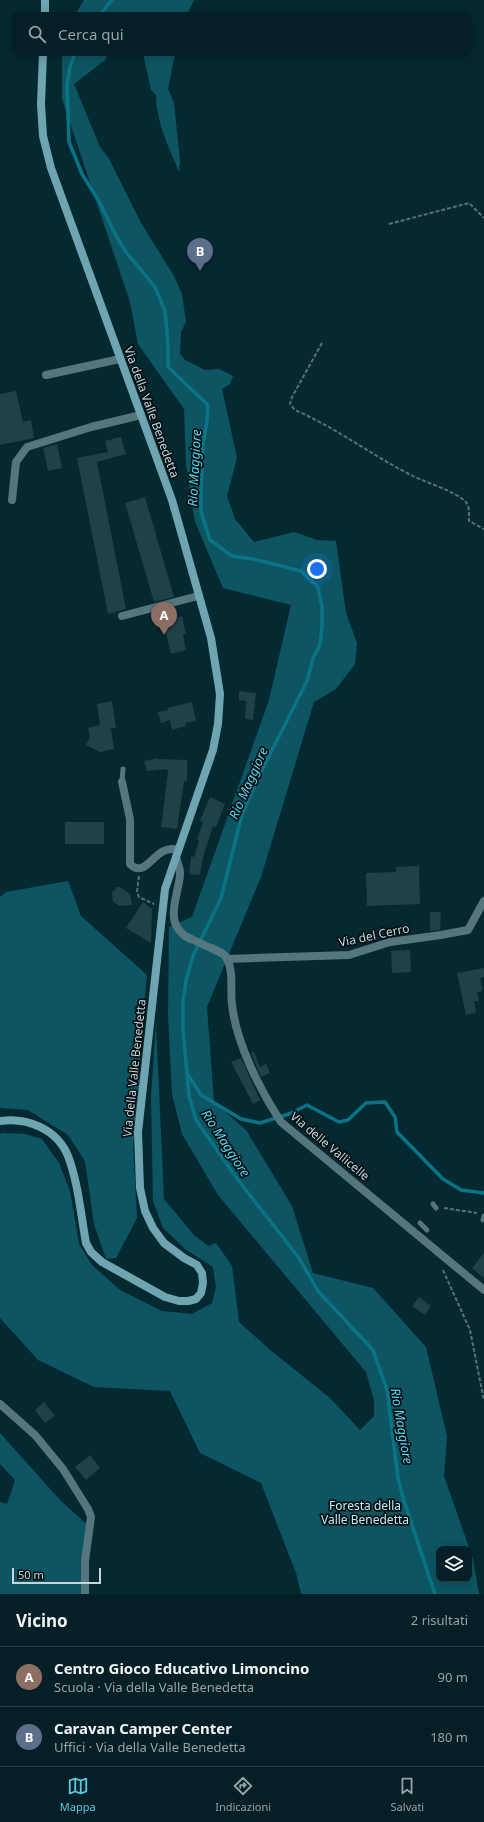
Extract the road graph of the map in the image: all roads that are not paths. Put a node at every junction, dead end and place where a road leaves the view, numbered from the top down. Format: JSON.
{"nodes":[{"id":1,"x":45,"y":0,"type":"edge"},
{"id":2,"x":45,"y":12,"type":"edge"},
{"id":3,"x":43,"y":56,"type":"edge"},
{"id":4,"x":120,"y":359,"type":"junction"},
{"id":5,"x":46,"y":375,"type":"dead end"},
{"id":6,"x":141,"y":415,"type":"junction"},
{"id":7,"x":12,"y":500,"type":"dead end"},
{"id":8,"x":198,"y":596,"type":"junction"},
{"id":9,"x":122,"y":616,"type":"dead end"},
{"id":10,"x":123,"y":769,"type":"dead end"},
{"id":11,"x":122,"y":782,"type":"joint"},
{"id":12,"x":177,"y":853,"type":"junction"},
{"id":13,"x":484,"y":901,"type":"edge"},
{"id":14,"x":227,"y":959,"type":"junction"},
{"id":15,"x":0,"y":1121,"type":"edge"},
{"id":16,"x":420,"y":1223,"type":"dead end"},
{"id":17,"x":427,"y":1230,"type":"dead end"},
{"id":18,"x":484,"y":1290,"type":"edge"},
{"id":19,"x":0,"y":1404,"type":"edge"},
{"id":20,"x":85,"y":1594,"type":"edge"}],
"edges":[{"from":1,"to":2,"type":"main road"},
{"from":3,"to":4,"type":"main road","name":"Via della Valle Benedetta"},
{"from":4,"to":5,"type":"street"},
{"from":4,"to":6,"type":"main road","name":"Via della Valle Benedetta"},
{"from":6,"to":7,"type":"street"},
{"from":6,"to":8,"type":"main road","name":"Via della Valle Benedetta"},
{"from":8,"to":9,"type":"street"},
{"from":8,"to":12,"type":"main road","name":"Via della Valle Benedetta"},
{"from":10,"to":11,"type":"lane"},
{"from":11,"to":12,"type":"street"},
{"from":12,"to":14,"type":"street","bridge":true},
{"from":12,"to":15,"type":"main road","name":"Via della Valle Benedetta"},
{"from":13,"to":14,"type":"street","name":"Via del Cerro"},
{"from":14,"to":18,"type":"street","name":"Via delle Vallicelle"},
{"from":16,"to":17,"type":"lane"},
{"from":19,"to":20,"type":"street"}]}
